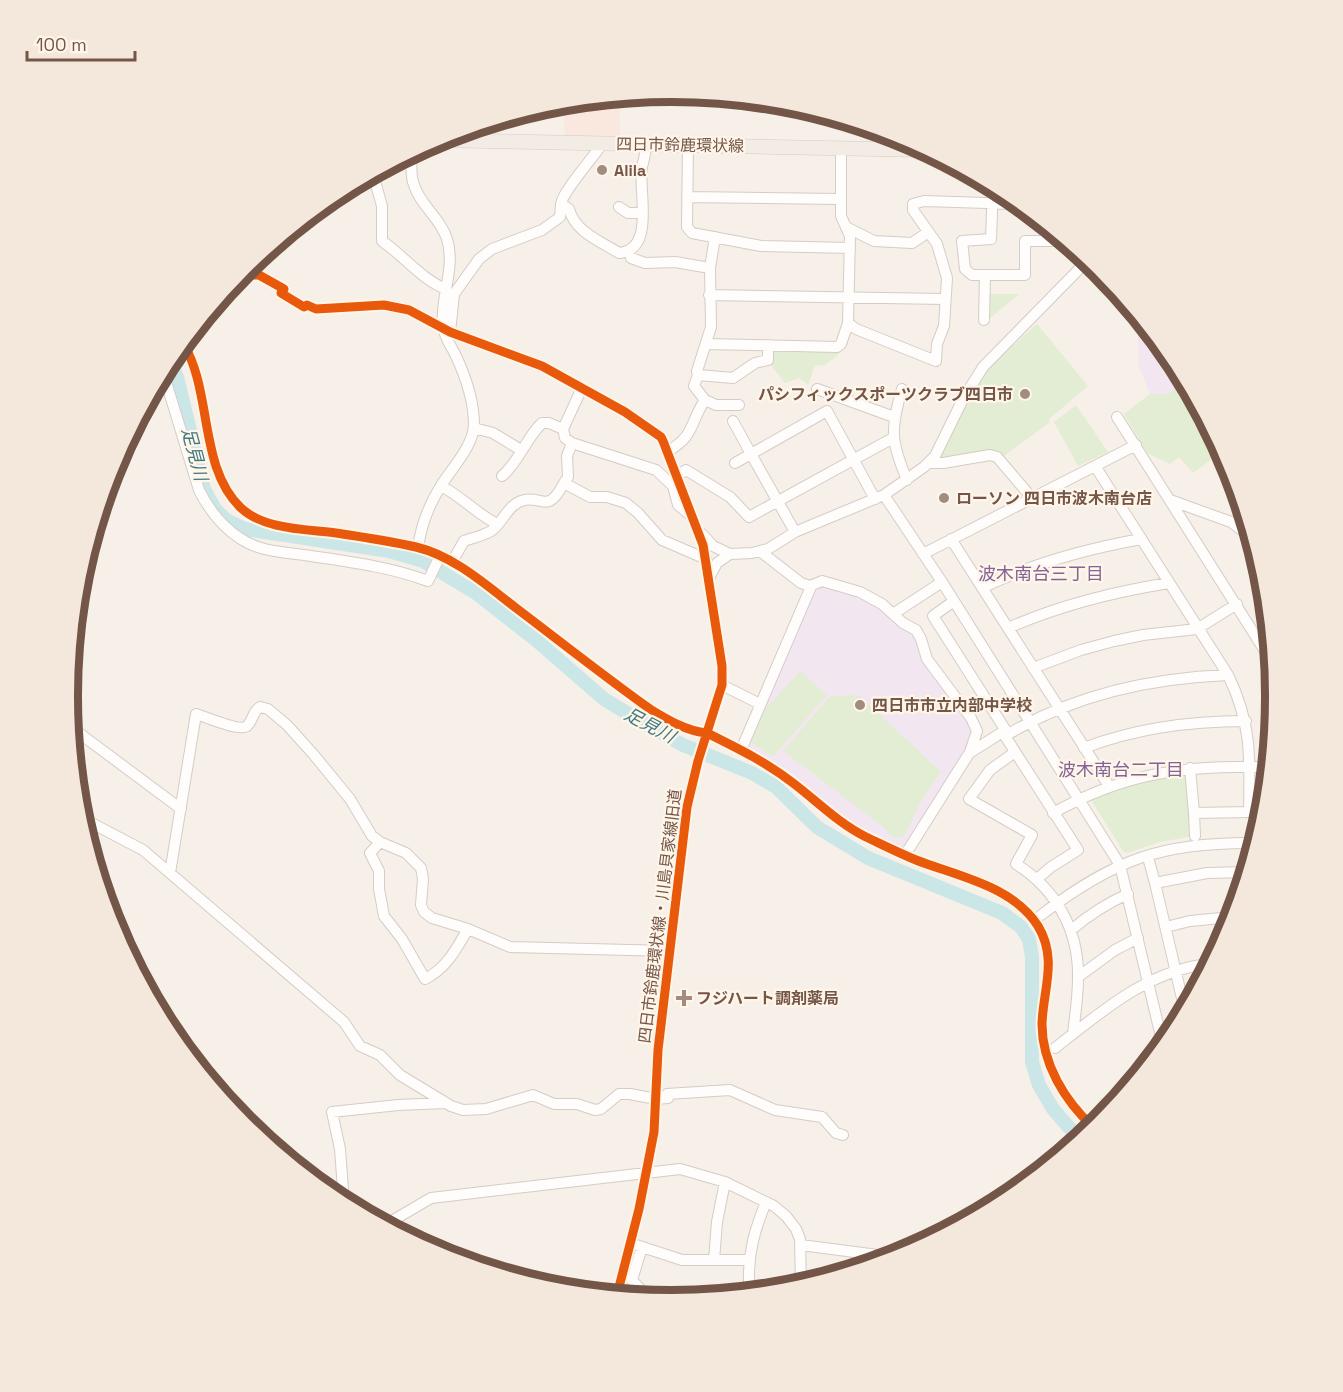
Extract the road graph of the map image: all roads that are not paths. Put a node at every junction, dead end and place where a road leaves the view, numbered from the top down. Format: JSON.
{"nodes":[{"id":1,"x":463,"y":141,"type":"edge"},
{"id":2,"x":602,"y":144,"type":"junction"},
{"id":3,"x":646,"y":144,"type":"junction"},
{"id":4,"x":688,"y":145,"type":"junction"},
{"id":5,"x":841,"y":147,"type":"junction"},
{"id":6,"x":902,"y":149,"type":"edge"},
{"id":7,"x":411,"y":163,"type":"edge"},
{"id":8,"x":375,"y":182,"type":"edge"},
{"id":9,"x":687,"y":197,"type":"junction"},
{"id":10,"x":993,"y":198,"type":"edge"},
{"id":11,"x":840,"y":200,"type":"junction"},
{"id":12,"x":993,"y":203,"type":"junction"},
{"id":13,"x":1001,"y":203,"type":"edge"},
{"id":14,"x":561,"y":204,"type":"junction"},
{"id":15,"x":619,"y":207,"type":"dead end"},
{"id":16,"x":643,"y":213,"type":"junction"},
{"id":17,"x":846,"y":227,"type":"junction"},
{"id":18,"x":927,"y":233,"type":"junction"},
{"id":19,"x":715,"y":237,"type":"junction"},
{"id":20,"x":1051,"y":240,"type":"edge"},
{"id":21,"x":850,"y":248,"type":"junction"},
{"id":22,"x":631,"y":258,"type":"dead end"},
{"id":23,"x":1081,"y":267,"type":"edge"},
{"id":24,"x":710,"y":268,"type":"junction"},
{"id":25,"x":253,"y":275,"type":"edge"},
{"id":26,"x":984,"y":275,"type":"junction"},
{"id":27,"x":446,"y":289,"type":"junction"},
{"id":28,"x":709,"y":296,"type":"junction"},
{"id":29,"x":849,"y":297,"type":"junction"},
{"id":30,"x":945,"y":299,"type":"junction"},
{"id":31,"x":984,"y":320,"type":"dead end"},
{"id":32,"x":848,"y":323,"type":"junction"},
{"id":33,"x":446,"y":330,"type":"junction"},
{"id":34,"x":707,"y":344,"type":"junction"},
{"id":35,"x":768,"y":345,"type":"junction"},
{"id":36,"x":188,"y":353,"type":"edge"},
{"id":37,"x":698,"y":375,"type":"junction"},
{"id":38,"x":167,"y":384,"type":"edge"},
{"id":39,"x":582,"y":388,"type":"junction"},
{"id":40,"x":816,"y":388,"type":"dead end"},
{"id":41,"x":902,"y":389,"type":"dead end"},
{"id":42,"x":705,"y":400,"type":"junction"},
{"id":43,"x":842,"y":403,"type":"dead end"},
{"id":44,"x":739,"y":405,"type":"dead end"},
{"id":45,"x":827,"y":411,"type":"junction"},
{"id":46,"x":894,"y":417,"type":"junction"},
{"id":47,"x":1118,"y":417,"type":"dead end"},
{"id":48,"x":734,"y":421,"type":"dead end"},
{"id":49,"x":474,"y":428,"type":"junction"},
{"id":50,"x":563,"y":429,"type":"junction"},
{"id":51,"x":893,"y":438,"type":"junction"},
{"id":52,"x":572,"y":443,"type":"junction"},
{"id":53,"x":1136,"y":445,"type":"junction"},
{"id":54,"x":521,"y":450,"type":"junction"},
{"id":55,"x":668,"y":451,"type":"junction"},
{"id":56,"x":751,"y":454,"type":"junction"},
{"id":57,"x":854,"y":460,"type":"junction"},
{"id":58,"x":735,"y":463,"type":"dead end"},
{"id":59,"x":929,"y":463,"type":"junction"},
{"id":60,"x":1095,"y":466,"type":"junction"},
{"id":61,"x":502,"y":476,"type":"dead end"},
{"id":62,"x":907,"y":480,"type":"junction"},
{"id":63,"x":677,"y":482,"type":"junction"},
{"id":64,"x":564,"y":483,"type":"junction"},
{"id":65,"x":441,"y":486,"type":"junction"},
{"id":66,"x":880,"y":497,"type":"junction"},
{"id":67,"x":1032,"y":498,"type":"junction"},
{"id":68,"x":1170,"y":500,"type":"junction"},
{"id":69,"x":778,"y":501,"type":"junction"},
{"id":70,"x":497,"y":524,"type":"junction"},
{"id":71,"x":696,"y":527,"type":"junction"},
{"id":72,"x":1241,"y":530,"type":"edge"},
{"id":73,"x":795,"y":532,"type":"junction"},
{"id":74,"x":951,"y":539,"type":"junction"},
{"id":75,"x":1141,"y":539,"type":"junction"},
{"id":76,"x":418,"y":548,"type":"junction"},
{"id":77,"x":761,"y":552,"type":"junction"},
{"id":78,"x":730,"y":554,"type":"junction"},
{"id":79,"x":923,"y":554,"type":"junction"},
{"id":80,"x":439,"y":557,"type":"junction"},
{"id":81,"x":706,"y":559,"type":"junction"},
{"id":82,"x":452,"y":562,"type":"junction"},
{"id":83,"x":708,"y":580,"type":"junction"},
{"id":84,"x":942,"y":582,"type":"junction"},
{"id":85,"x":1169,"y":583,"type":"junction"},
{"id":86,"x":810,"y":586,"type":"junction"},
{"id":87,"x":982,"y":588,"type":"junction"},
{"id":88,"x":954,"y":602,"type":"junction"},
{"id":89,"x":1237,"y":604,"type":"junction"},
{"id":90,"x":893,"y":614,"type":"junction"},
{"id":91,"x":1008,"y":628,"type":"junction"},
{"id":92,"x":1197,"y":628,"type":"junction"},
{"id":93,"x":1263,"y":647,"type":"edge"},
{"id":94,"x":1033,"y":668,"type":"junction"},
{"id":95,"x":1228,"y":675,"type":"junction"},
{"id":96,"x":722,"y":686,"type":"junction"},
{"id":97,"x":760,"y":705,"type":"junction"},
{"id":98,"x":1059,"y":709,"type":"junction"},
{"id":99,"x":1246,"y":721,"type":"junction"},
{"id":100,"x":1030,"y":723,"type":"junction"},
{"id":101,"x":1004,"y":733,"type":"junction"},
{"id":102,"x":79,"y":734,"type":"edge"},
{"id":103,"x":706,"y":734,"type":"junction"},
{"id":104,"x":1084,"y":748,"type":"junction"},
{"id":105,"x":741,"y":750,"type":"junction"},
{"id":106,"x":970,"y":752,"type":"junction"},
{"id":107,"x":1015,"y":752,"type":"junction"},
{"id":108,"x":1250,"y":766,"type":"junction"},
{"id":109,"x":1261,"y":767,"type":"edge"},
{"id":110,"x":1190,"y":768,"type":"junction"},
{"id":111,"x":1109,"y":786,"type":"junction"},
{"id":112,"x":1078,"y":799,"type":"junction"},
{"id":113,"x":181,"y":809,"type":"junction"},
{"id":114,"x":1053,"y":813,"type":"junction"},
{"id":115,"x":1194,"y":813,"type":"junction"},
{"id":116,"x":92,"y":823,"type":"edge"},
{"id":117,"x":1195,"y":836,"type":"dead end"},
{"id":118,"x":380,"y":842,"type":"junction"},
{"id":119,"x":1247,"y":843,"type":"edge"},
{"id":120,"x":905,"y":855,"type":"junction"},
{"id":121,"x":1149,"y":861,"type":"dead end"},
{"id":122,"x":1120,"y":865,"type":"junction"},
{"id":123,"x":1238,"y":872,"type":"edge"},
{"id":124,"x":170,"y":873,"type":"junction"},
{"id":125,"x":1037,"y":879,"type":"junction"},
{"id":126,"x":1155,"y":883,"type":"junction"},
{"id":127,"x":1128,"y":894,"type":"junction"},
{"id":128,"x":1058,"y":902,"type":"junction"},
{"id":129,"x":1041,"y":915,"type":"dead end"},
{"id":130,"x":1222,"y":918,"type":"edge"},
{"id":131,"x":1166,"y":927,"type":"junction"},
{"id":132,"x":468,"y":929,"type":"junction"},
{"id":133,"x":1071,"y":930,"type":"junction"},
{"id":134,"x":1138,"y":938,"type":"junction"},
{"id":135,"x":669,"y":951,"type":"junction"},
{"id":136,"x":1200,"y":966,"type":"edge"},
{"id":137,"x":1176,"y":970,"type":"junction"},
{"id":138,"x":1078,"y":978,"type":"junction"},
{"id":139,"x":1148,"y":981,"type":"junction"},
{"id":140,"x":1182,"y":998,"type":"edge"},
{"id":141,"x":1160,"y":1033,"type":"edge"},
{"id":142,"x":1073,"y":1034,"type":"junction"},
{"id":143,"x":1055,"y":1048,"type":"dead end"},
{"id":144,"x":656,"y":1099,"type":"junction"},
{"id":145,"x":445,"y":1103,"type":"junction"},
{"id":146,"x":1087,"y":1120,"type":"edge"},
{"id":147,"x":843,"y":1135,"type":"dead end"},
{"id":148,"x":648,"y":1171,"type":"junction"},
{"id":149,"x":725,"y":1182,"type":"junction"},
{"id":150,"x":343,"y":1190,"type":"edge"},
{"id":151,"x":766,"y":1202,"type":"junction"},
{"id":152,"x":394,"y":1220,"type":"edge"},
{"id":153,"x":630,"y":1243,"type":"junction"},
{"id":154,"x":801,"y":1245,"type":"junction"},
{"id":155,"x":642,"y":1247,"type":"junction"},
{"id":156,"x":872,"y":1254,"type":"edge"},
{"id":157,"x":714,"y":1260,"type":"junction"},
{"id":158,"x":748,"y":1260,"type":"junction"},
{"id":159,"x":623,"y":1271,"type":"junction"},
{"id":160,"x":801,"y":1275,"type":"edge"},
{"id":161,"x":632,"y":1280,"type":"junction"},
{"id":162,"x":751,"y":1284,"type":"edge"},
{"id":163,"x":619,"y":1287,"type":"edge"},
{"id":164,"x":640,"y":1288,"type":"edge"}],
"edges":[{"from":1,"to":2,"type":"main road","name":"四日市鈴鹿環状線"},
{"from":2,"to":3,"type":"main road","name":"四日市鈴鹿環状線"},
{"from":2,"to":14,"type":"street"},
{"from":3,"to":4,"type":"main road","name":"四日市鈴鹿環状線"},
{"from":3,"to":16,"type":"street"},
{"from":4,"to":5,"type":"main road","name":"四日市鈴鹿環状線"},
{"from":4,"to":9,"type":"street"},
{"from":5,"to":6,"type":"main road","name":"四日市鈴鹿環状線"},
{"from":5,"to":11,"type":"street"},
{"from":7,"to":27,"type":"street"},
{"from":8,"to":27,"type":"street"},
{"from":9,"to":11,"type":"street"},
{"from":9,"to":19,"type":"street"},
{"from":10,"to":12,"type":"street"},
{"from":11,"to":17,"type":"street"},
{"from":12,"to":13,"type":"street"},
{"from":12,"to":18,"type":"street"},
{"from":12,"to":26,"type":"street"},
{"from":14,"to":16,"type":"street"},
{"from":14,"to":33,"type":"street"},
{"from":15,"to":16,"type":"street"},
{"from":17,"to":18,"type":"street"},
{"from":17,"to":21,"type":"street"},
{"from":18,"to":30,"type":"street"},
{"from":19,"to":21,"type":"street"},
{"from":19,"to":24,"type":"street"},
{"from":20,"to":26,"type":"street"},
{"from":21,"to":29,"type":"street"},
{"from":22,"to":24,"type":"street"},
{"from":23,"to":59,"type":"street"},
{"from":24,"to":28,"type":"street"},
{"from":25,"to":33,"type":"street"},
{"from":26,"to":31,"type":"street"},
{"from":27,"to":33,"type":"street"},
{"from":28,"to":29,"type":"street"},
{"from":28,"to":34,"type":"street"},
{"from":29,"to":30,"type":"street"},
{"from":29,"to":32,"type":"street"},
{"from":30,"to":32,"type":"street"},
{"from":32,"to":35,"type":"street"},
{"from":33,"to":39,"type":"street"},
{"from":33,"to":49,"type":"street"},
{"from":34,"to":35,"type":"street"},
{"from":34,"to":37,"type":"street"},
{"from":35,"to":37,"type":"street"},
{"from":36,"to":76,"type":"street"},
{"from":37,"to":42,"type":"street"},
{"from":38,"to":80,"type":"street"},
{"from":39,"to":50,"type":"street"},
{"from":39,"to":55,"type":"street"},
{"from":40,"to":46,"type":"street"},
{"from":41,"to":46,"type":"street"},
{"from":42,"to":44,"type":"street"},
{"from":42,"to":55,"type":"street"},
{"from":43,"to":45,"type":"street"},
{"from":45,"to":56,"type":"street"},
{"from":45,"to":57,"type":"street"},
{"from":46,"to":51,"type":"street"},
{"from":47,"to":53,"type":"street"},
{"from":48,"to":56,"type":"street"},
{"from":49,"to":54,"type":"street"},
{"from":49,"to":65,"type":"street"},
{"from":50,"to":52,"type":"street"},
{"from":50,"to":54,"type":"street"},
{"from":51,"to":57,"type":"street"},
{"from":51,"to":62,"type":"street"},
{"from":52,"to":63,"type":"street"},
{"from":52,"to":64,"type":"street"},
{"from":53,"to":60,"type":"street"},
{"from":53,"to":68,"type":"street"},
{"from":54,"to":61,"type":"street"},
{"from":55,"to":63,"type":"street"},
{"from":56,"to":58,"type":"street"},
{"from":56,"to":69,"type":"street"},
{"from":57,"to":66,"type":"street"},
{"from":57,"to":69,"type":"street"},
{"from":59,"to":62,"type":"street"},
{"from":59,"to":67,"type":"street"},
{"from":60,"to":67,"type":"street"},
{"from":60,"to":75,"type":"street"},
{"from":62,"to":66,"type":"street"},
{"from":63,"to":69,"type":"street"},
{"from":63,"to":71,"type":"street","name":"四日市鈴鹿環状線・川島貝家線旧道"},
{"from":64,"to":70,"type":"street"},
{"from":64,"to":81,"type":"street"},
{"from":65,"to":70,"type":"street"},
{"from":65,"to":76,"type":"street"},
{"from":66,"to":73,"type":"street"},
{"from":66,"to":79,"type":"street"},
{"from":67,"to":74,"type":"street"},
{"from":68,"to":72,"type":"street"},
{"from":68,"to":89,"type":"street"},
{"from":69,"to":73,"type":"street"},
{"from":70,"to":82,"type":"street"},
{"from":71,"to":78,"type":"street"},
{"from":71,"to":81,"type":"street","name":"四日市鈴鹿環状線・川島貝家線旧道"},
{"from":73,"to":77,"type":"street"},
{"from":74,"to":79,"type":"street"},
{"from":74,"to":87,"type":"street"},
{"from":75,"to":85,"type":"street"},
{"from":75,"to":87,"type":"street"},
{"from":76,"to":80,"type":"street"},
{"from":77,"to":78,"type":"street"},
{"from":77,"to":86,"type":"street"},
{"from":78,"to":83,"type":"street"},
{"from":79,"to":84,"type":"street"},
{"from":80,"to":82,"type":"street"},
{"from":81,"to":83,"type":"street","name":"四日市鈴鹿環状線・川島貝家線旧道"},
{"from":82,"to":103,"type":"street"},
{"from":83,"to":96,"type":"street","name":"四日市鈴鹿環状線・川島貝家線旧道"},
{"from":84,"to":88,"type":"street"},
{"from":84,"to":90,"type":"street"},
{"from":85,"to":91,"type":"street"},
{"from":85,"to":92,"type":"street"},
{"from":86,"to":90,"type":"street"},
{"from":86,"to":97,"type":"street"},
{"from":87,"to":91,"type":"street"},
{"from":88,"to":100,"type":"street"},
{"from":88,"to":101,"type":"street"},
{"from":89,"to":92,"type":"street"},
{"from":89,"to":93,"type":"street"},
{"from":90,"to":106,"type":"street"},
{"from":91,"to":94,"type":"street"},
{"from":92,"to":94,"type":"street"},
{"from":92,"to":95,"type":"street"},
{"from":94,"to":98,"type":"street"},
{"from":95,"to":98,"type":"street"},
{"from":95,"to":99,"type":"street"},
{"from":96,"to":97,"type":"street"},
{"from":96,"to":103,"type":"street","name":"四日市鈴鹿環状線・川島貝家線旧道"},
{"from":97,"to":105,"type":"street"},
{"from":98,"to":100,"type":"street"},
{"from":98,"to":104,"type":"street"},
{"from":99,"to":104,"type":"street"},
{"from":99,"to":108,"type":"street"},
{"from":100,"to":101,"type":"street"},
{"from":100,"to":112,"type":"street"},
{"from":101,"to":106,"type":"street"},
{"from":101,"to":107,"type":"street"},
{"from":102,"to":113,"type":"street"},
{"from":103,"to":105,"type":"street"},
{"from":103,"to":135,"type":"street","name":"四日市鈴鹿環状線・川島貝家線旧道"},
{"from":104,"to":111,"type":"street"},
{"from":105,"to":120,"type":"street"},
{"from":106,"to":120,"type":"street"},
{"from":107,"to":114,"type":"street"},
{"from":107,"to":125,"type":"street"},
{"from":108,"to":109,"type":"street"},
{"from":108,"to":110,"type":"street"},
{"from":108,"to":115,"type":"street"},
{"from":110,"to":111,"type":"street"},
{"from":110,"to":115,"type":"street"},
{"from":111,"to":112,"type":"street"},
{"from":112,"to":114,"type":"street"},
{"from":112,"to":122,"type":"street"},
{"from":113,"to":118,"type":"street"},
{"from":113,"to":124,"type":"street"},
{"from":114,"to":125,"type":"street"},
{"from":115,"to":117,"type":"street"},
{"from":116,"to":124,"type":"street"},
{"from":118,"to":132,"type":"street"},
{"from":118,"to":132,"type":"street"},
{"from":119,"to":122,"type":"street"},
{"from":120,"to":146,"type":"street"},
{"from":121,"to":126,"type":"street"},
{"from":122,"to":127,"type":"street"},
{"from":122,"to":128,"type":"street"},
{"from":123,"to":126,"type":"street"},
{"from":124,"to":145,"type":"street"},
{"from":125,"to":128,"type":"street"},
{"from":126,"to":131,"type":"street"},
{"from":127,"to":133,"type":"street"},
{"from":127,"to":134,"type":"street"},
{"from":128,"to":129,"type":"street"},
{"from":128,"to":133,"type":"street"},
{"from":130,"to":131,"type":"street"},
{"from":131,"to":137,"type":"street"},
{"from":132,"to":135,"type":"street"},
{"from":133,"to":138,"type":"street"},
{"from":134,"to":138,"type":"street"},
{"from":134,"to":139,"type":"street"},
{"from":135,"to":144,"type":"street","name":"四日市鈴鹿環状線・川島貝家線旧道"},
{"from":136,"to":137,"type":"street"},
{"from":137,"to":139,"type":"street"},
{"from":137,"to":140,"type":"street"},
{"from":138,"to":142,"type":"street"},
{"from":139,"to":141,"type":"street"},
{"from":139,"to":142,"type":"street"},
{"from":142,"to":143,"type":"street"},
{"from":144,"to":145,"type":"street"},
{"from":144,"to":147,"type":"street"},
{"from":144,"to":148,"type":"street","name":"四日市鈴鹿環状線・川島貝家線旧道"},
{"from":145,"to":150,"type":"street"},
{"from":148,"to":149,"type":"street"},
{"from":148,"to":152,"type":"street"},
{"from":148,"to":153,"type":"street","name":"四日市鈴鹿環状線・川島貝家線旧道"},
{"from":149,"to":151,"type":"street"},
{"from":149,"to":157,"type":"street"},
{"from":151,"to":154,"type":"street"},
{"from":151,"to":158,"type":"street"},
{"from":153,"to":155,"type":"street"},
{"from":153,"to":159,"type":"street","name":"四日市鈴鹿環状線・川島貝家線旧道"},
{"from":154,"to":156,"type":"street"},
{"from":154,"to":160,"type":"street"},
{"from":155,"to":157,"type":"street"},
{"from":155,"to":161,"type":"street"},
{"from":157,"to":158,"type":"street"},
{"from":158,"to":162,"type":"street"},
{"from":159,"to":161,"type":"street"},
{"from":159,"to":163,"type":"street","name":"四日市鈴鹿環状線・川島貝家線旧道"},
{"from":161,"to":164,"type":"street"}]}
